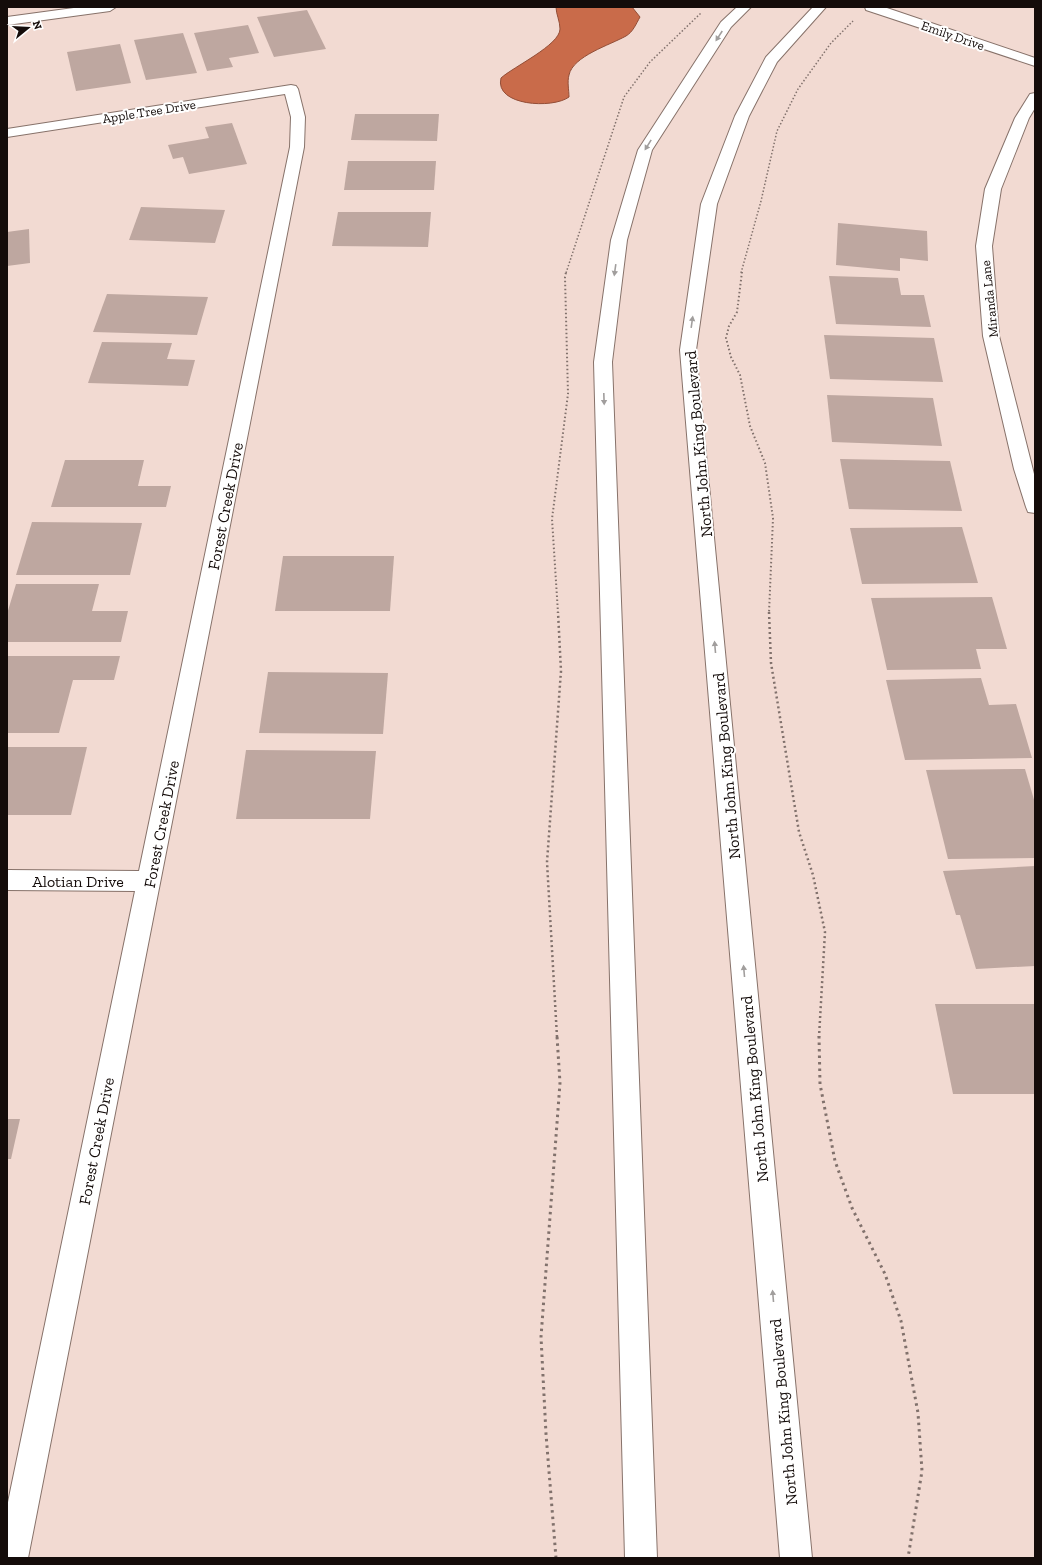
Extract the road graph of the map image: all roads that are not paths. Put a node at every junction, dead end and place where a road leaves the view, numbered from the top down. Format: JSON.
{"nodes":[{"id":1,"x":110,"y":7,"type":"edge"},
{"id":2,"x":745,"y":7,"type":"edge"},
{"id":3,"x":820,"y":7,"type":"edge"},
{"id":4,"x":871,"y":7,"type":"edge"},
{"id":5,"x":7,"y":22,"type":"edge"},
{"id":6,"x":1035,"y":62,"type":"edge"},
{"id":7,"x":291,"y":89,"type":"joint"},
{"id":8,"x":1035,"y":97,"type":"edge"},
{"id":9,"x":7,"y":133,"type":"edge"},
{"id":10,"x":1035,"y":507,"type":"edge"},
{"id":11,"x":7,"y":880,"type":"edge"},
{"id":12,"x":149,"y":881,"type":"junction"},
{"id":13,"x":12,"y":1558,"type":"edge"},
{"id":14,"x":642,"y":1558,"type":"edge"},
{"id":15,"x":796,"y":1558,"type":"edge"}],
"edges":[{"from":1,"to":5,"type":"main road"},
{"from":2,"to":14,"type":"main road","one_way":true},
{"from":15,"to":3,"type":"main road","name":"North John King Boulevard","one_way":true},
{"from":4,"to":6,"type":"main road","name":"Emily Drive"},
{"from":7,"to":9,"type":"main road","name":"Apple Tree Drive"},
{"from":7,"to":12,"type":"main road","name":"Forest Creek Drive"},
{"from":8,"to":10,"type":"main road","name":"Miranda Lane"},
{"from":11,"to":12,"type":"main road","name":"Alotian Drive"},
{"from":12,"to":13,"type":"main road","name":"Forest Creek Drive"}]}
